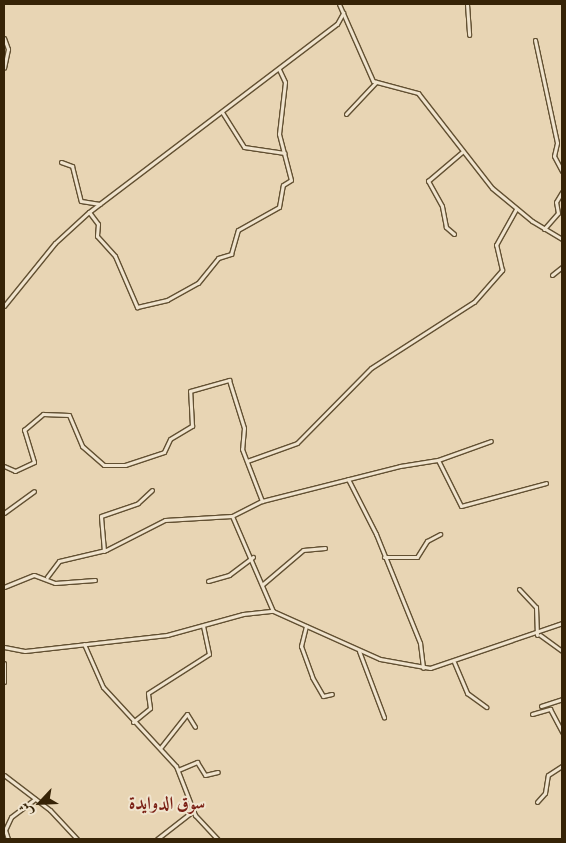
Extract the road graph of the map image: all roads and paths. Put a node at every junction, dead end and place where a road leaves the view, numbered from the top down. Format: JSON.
{"nodes":[{"id":1,"x":340,"y":4,"type":"edge"},
{"id":2,"x":467,"y":4,"type":"edge"},
{"id":3,"x":344,"y":13,"type":"junction"},
{"id":4,"x":338,"y":24,"type":"junction"},
{"id":5,"x":348,"y":24,"type":"junction"},
{"id":6,"x":470,"y":35,"type":"dead end"},
{"id":7,"x":4,"y":38,"type":"edge"},
{"id":8,"x":535,"y":40,"type":"dead end"},
{"id":9,"x":4,"y":68,"type":"edge"},
{"id":10,"x":279,"y":69,"type":"junction"},
{"id":11,"x":376,"y":82,"type":"junction"},
{"id":12,"x":222,"y":112,"type":"junction"},
{"id":13,"x":346,"y":114,"type":"dead end"},
{"id":14,"x":462,"y":152,"type":"junction"},
{"id":15,"x":285,"y":153,"type":"junction"},
{"id":16,"x":61,"y":162,"type":"dead end"},
{"id":17,"x":562,"y":171,"type":"edge"},
{"id":18,"x":562,"y":192,"type":"edge"},
{"id":19,"x":100,"y":204,"type":"junction"},
{"id":20,"x":516,"y":209,"type":"junction"},
{"id":21,"x":89,"y":212,"type":"junction"},
{"id":22,"x":544,"y":229,"type":"junction"},
{"id":23,"x":454,"y":234,"type":"dead end"},
{"id":24,"x":562,"y":238,"type":"edge"},
{"id":25,"x":562,"y":267,"type":"edge"},
{"id":26,"x":552,"y":275,"type":"dead end"},
{"id":27,"x":4,"y":306,"type":"edge"},
{"id":28,"x":491,"y":441,"type":"dead end"},
{"id":29,"x":438,"y":460,"type":"junction"},
{"id":30,"x":247,"y":461,"type":"junction"},
{"id":31,"x":4,"y":466,"type":"edge"},
{"id":32,"x":348,"y":479,"type":"junction"},
{"id":33,"x":546,"y":483,"type":"dead end"},
{"id":34,"x":152,"y":490,"type":"dead end"},
{"id":35,"x":34,"y":491,"type":"dead end"},
{"id":36,"x":262,"y":501,"type":"junction"},
{"id":37,"x":4,"y":513,"type":"edge"},
{"id":38,"x":232,"y":516,"type":"junction"},
{"id":39,"x":440,"y":534,"type":"dead end"},
{"id":40,"x":325,"y":548,"type":"dead end"},
{"id":41,"x":104,"y":551,"type":"junction"},
{"id":42,"x":253,"y":557,"type":"junction"},
{"id":43,"x":384,"y":557,"type":"junction"},
{"id":44,"x":47,"y":577,"type":"junction"},
{"id":45,"x":95,"y":580,"type":"dead end"},
{"id":46,"x":208,"y":581,"type":"dead end"},
{"id":47,"x":263,"y":584,"type":"junction"},
{"id":48,"x":4,"y":587,"type":"edge"},
{"id":49,"x":519,"y":589,"type":"dead end"},
{"id":50,"x":273,"y":611,"type":"junction"},
{"id":51,"x":562,"y":624,"type":"edge"},
{"id":52,"x":203,"y":626,"type":"junction"},
{"id":53,"x":306,"y":626,"type":"junction"},
{"id":54,"x":538,"y":635,"type":"junction"},
{"id":55,"x":84,"y":644,"type":"junction"},
{"id":56,"x":4,"y":648,"type":"edge"},
{"id":57,"x":359,"y":650,"type":"junction"},
{"id":58,"x":562,"y":651,"type":"edge"},
{"id":59,"x":454,"y":662,"type":"junction"},
{"id":60,"x":4,"y":663,"type":"edge"},
{"id":61,"x":423,"y":668,"type":"junction"},
{"id":62,"x":4,"y":682,"type":"edge"},
{"id":63,"x":332,"y":694,"type":"dead end"},
{"id":64,"x":562,"y":699,"type":"edge"},
{"id":65,"x":540,"y":706,"type":"dead end"},
{"id":66,"x":486,"y":707,"type":"dead end"},
{"id":67,"x":532,"y":714,"type":"dead end"},
{"id":68,"x":384,"y":717,"type":"dead end"},
{"id":69,"x":133,"y":722,"type":"junction"},
{"id":70,"x":196,"y":727,"type":"dead end"},
{"id":71,"x":562,"y":732,"type":"edge"},
{"id":72,"x":161,"y":747,"type":"junction"},
{"id":73,"x":562,"y":766,"type":"edge"},
{"id":74,"x":178,"y":770,"type":"junction"},
{"id":75,"x":218,"y":772,"type":"dead end"},
{"id":76,"x":4,"y":775,"type":"edge"},
{"id":77,"x":36,"y":799,"type":"junction"},
{"id":78,"x":537,"y":802,"type":"dead end"},
{"id":79,"x":193,"y":811,"type":"junction"},
{"id":80,"x":8,"y":839,"type":"edge"},
{"id":81,"x":77,"y":839,"type":"edge"},
{"id":82,"x":158,"y":839,"type":"edge"},
{"id":83,"x":217,"y":839,"type":"edge"}],
"edges":[{"from":1,"to":3,"type":"street"},
{"from":2,"to":6,"type":"street"},
{"from":3,"to":4,"type":"street"},
{"from":3,"to":5,"type":"street"},
{"from":4,"to":5,"type":"street"},
{"from":4,"to":10,"type":"street"},
{"from":5,"to":11,"type":"street"},
{"from":7,"to":9,"type":"street"},
{"from":8,"to":17,"type":"street"},
{"from":10,"to":12,"type":"street"},
{"from":10,"to":15,"type":"street"},
{"from":11,"to":13,"type":"street"},
{"from":11,"to":14,"type":"street"},
{"from":12,"to":15,"type":"street"},
{"from":12,"to":19,"type":"street"},
{"from":14,"to":20,"type":"street"},
{"from":14,"to":23,"type":"street"},
{"from":15,"to":21,"type":"street"},
{"from":16,"to":19,"type":"street"},
{"from":18,"to":22,"type":"street"},
{"from":19,"to":21,"type":"street"},
{"from":20,"to":22,"type":"street"},
{"from":20,"to":30,"type":"street"},
{"from":21,"to":27,"type":"street"},
{"from":22,"to":24,"type":"street"},
{"from":25,"to":26,"type":"street"},
{"from":28,"to":29,"type":"street"},
{"from":29,"to":32,"type":"street"},
{"from":29,"to":33,"type":"street"},
{"from":30,"to":31,"type":"street"},
{"from":30,"to":36,"type":"street"},
{"from":32,"to":36,"type":"street"},
{"from":32,"to":43,"type":"street"},
{"from":34,"to":41,"type":"street"},
{"from":35,"to":37,"type":"street"},
{"from":36,"to":38,"type":"street"},
{"from":38,"to":41,"type":"street"},
{"from":38,"to":42,"type":"street"},
{"from":39,"to":43,"type":"street"},
{"from":40,"to":47,"type":"street"},
{"from":41,"to":44,"type":"street"},
{"from":42,"to":46,"type":"street"},
{"from":42,"to":47,"type":"street"},
{"from":43,"to":61,"type":"street"},
{"from":44,"to":45,"type":"street"},
{"from":44,"to":48,"type":"street"},
{"from":47,"to":50,"type":"street"},
{"from":49,"to":54,"type":"street"},
{"from":50,"to":52,"type":"street"},
{"from":50,"to":53,"type":"street"},
{"from":51,"to":54,"type":"street"},
{"from":52,"to":55,"type":"street"},
{"from":52,"to":69,"type":"street"},
{"from":53,"to":57,"type":"street"},
{"from":53,"to":63,"type":"street"},
{"from":54,"to":58,"type":"street"},
{"from":54,"to":59,"type":"street"},
{"from":55,"to":56,"type":"street"},
{"from":55,"to":69,"type":"street"},
{"from":57,"to":61,"type":"street"},
{"from":57,"to":68,"type":"street"},
{"from":59,"to":61,"type":"street"},
{"from":59,"to":66,"type":"street"},
{"from":60,"to":62,"type":"street"},
{"from":64,"to":65,"type":"street"},
{"from":67,"to":71,"type":"street"},
{"from":69,"to":72,"type":"street"},
{"from":70,"to":72,"type":"street"},
{"from":72,"to":74,"type":"street"},
{"from":73,"to":78,"type":"street"},
{"from":74,"to":75,"type":"street"},
{"from":74,"to":79,"type":"street"},
{"from":76,"to":77,"type":"street"},
{"from":77,"to":80,"type":"street"},
{"from":77,"to":81,"type":"street"},
{"from":79,"to":82,"type":"street"},
{"from":79,"to":83,"type":"street"}]}
